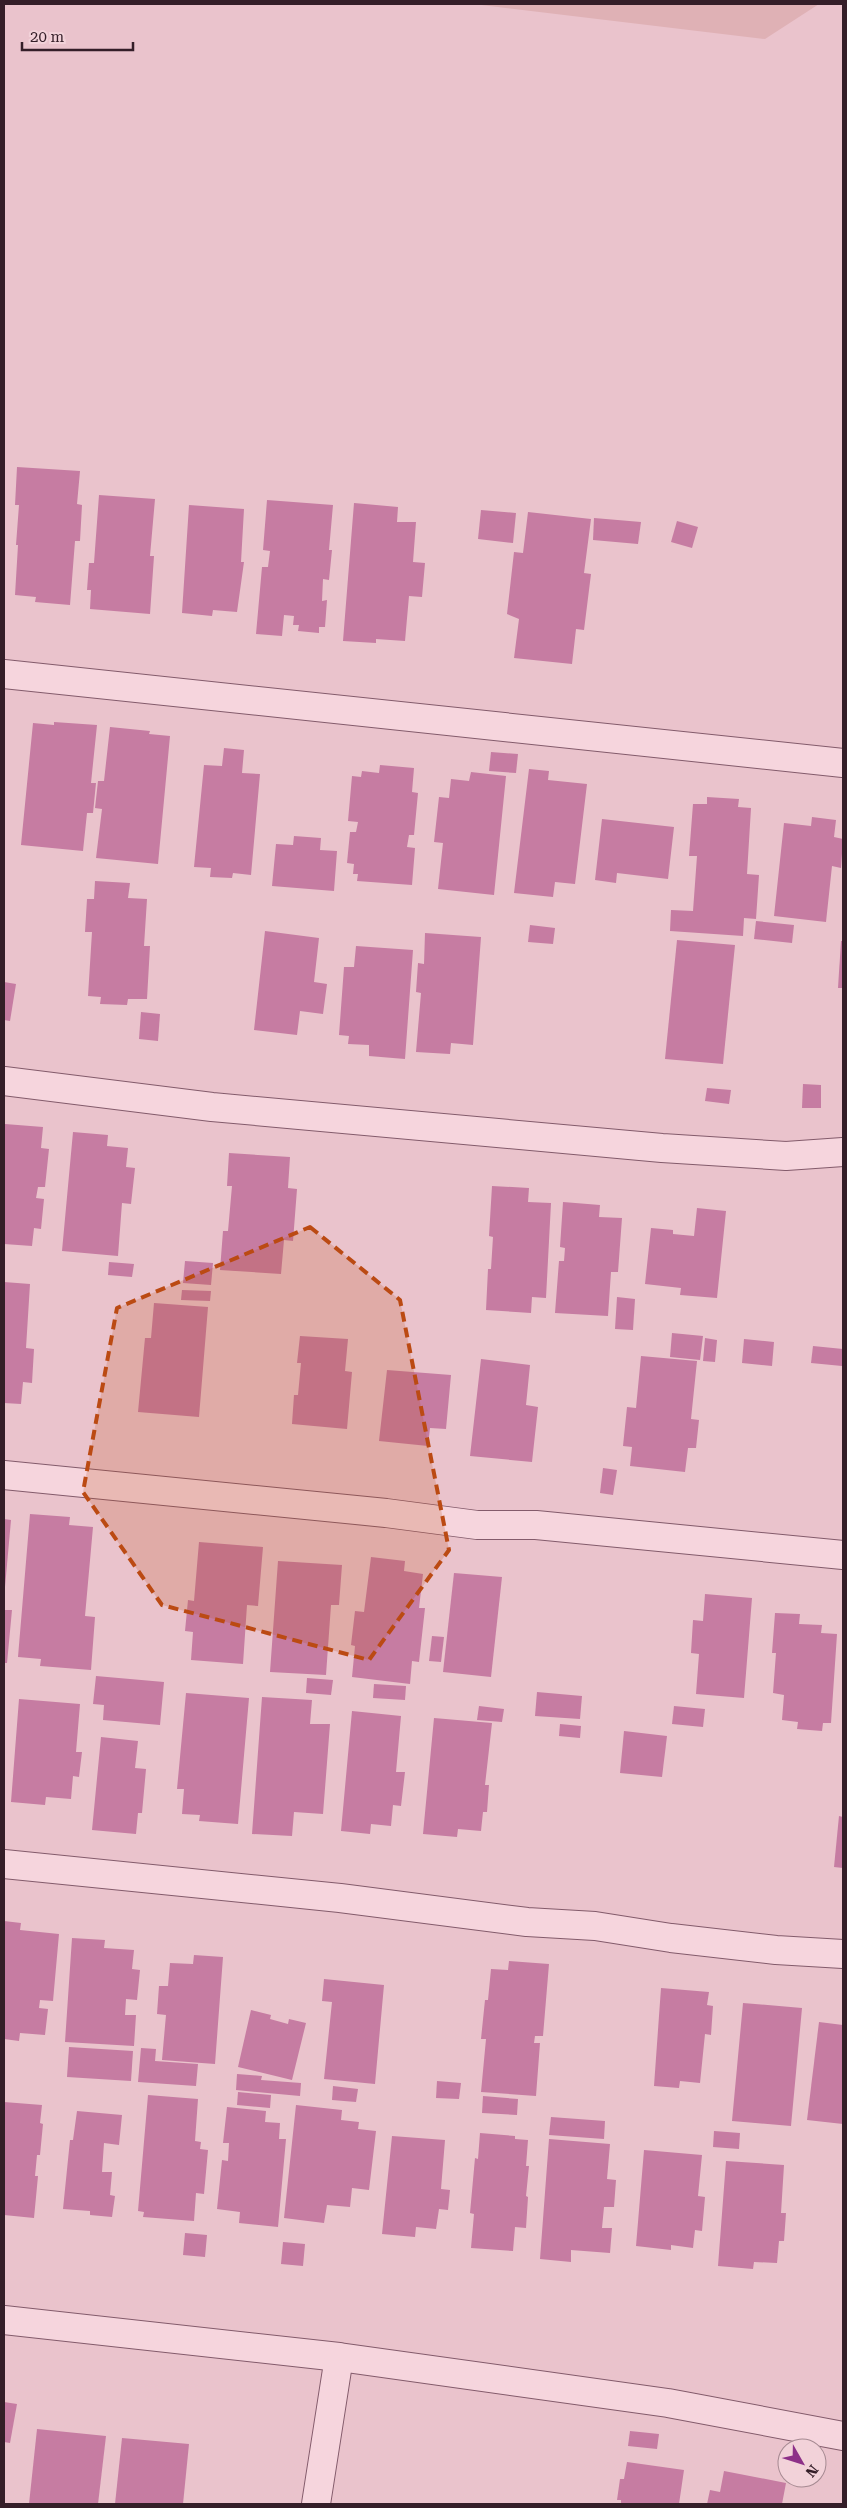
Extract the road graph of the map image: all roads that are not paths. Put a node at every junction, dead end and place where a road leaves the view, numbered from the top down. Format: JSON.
{"nodes":[{"id":1,"x":4,"y":674,"type":"edge"},
{"id":2,"x":843,"y":762,"type":"edge"},
{"id":3,"x":4,"y":1081,"type":"edge"},
{"id":4,"x":843,"y":1152,"type":"edge"},
{"id":5,"x":4,"y":1475,"type":"edge"},
{"id":6,"x":843,"y":1555,"type":"edge"},
{"id":7,"x":4,"y":1864,"type":"edge"},
{"id":8,"x":843,"y":1954,"type":"edge"},
{"id":9,"x":4,"y":2320,"type":"edge"},
{"id":10,"x":339,"y":2357,"type":"junction"},
{"id":11,"x":843,"y":2436,"type":"edge"},
{"id":12,"x":316,"y":2504,"type":"edge"}],
"edges":[{"from":1,"to":2,"type":"street"},
{"from":3,"to":4,"type":"street"},
{"from":5,"to":6,"type":"street"},
{"from":7,"to":8,"type":"street"},
{"from":9,"to":10,"type":"street"},
{"from":10,"to":11,"type":"street"},
{"from":10,"to":12,"type":"street"}]}
